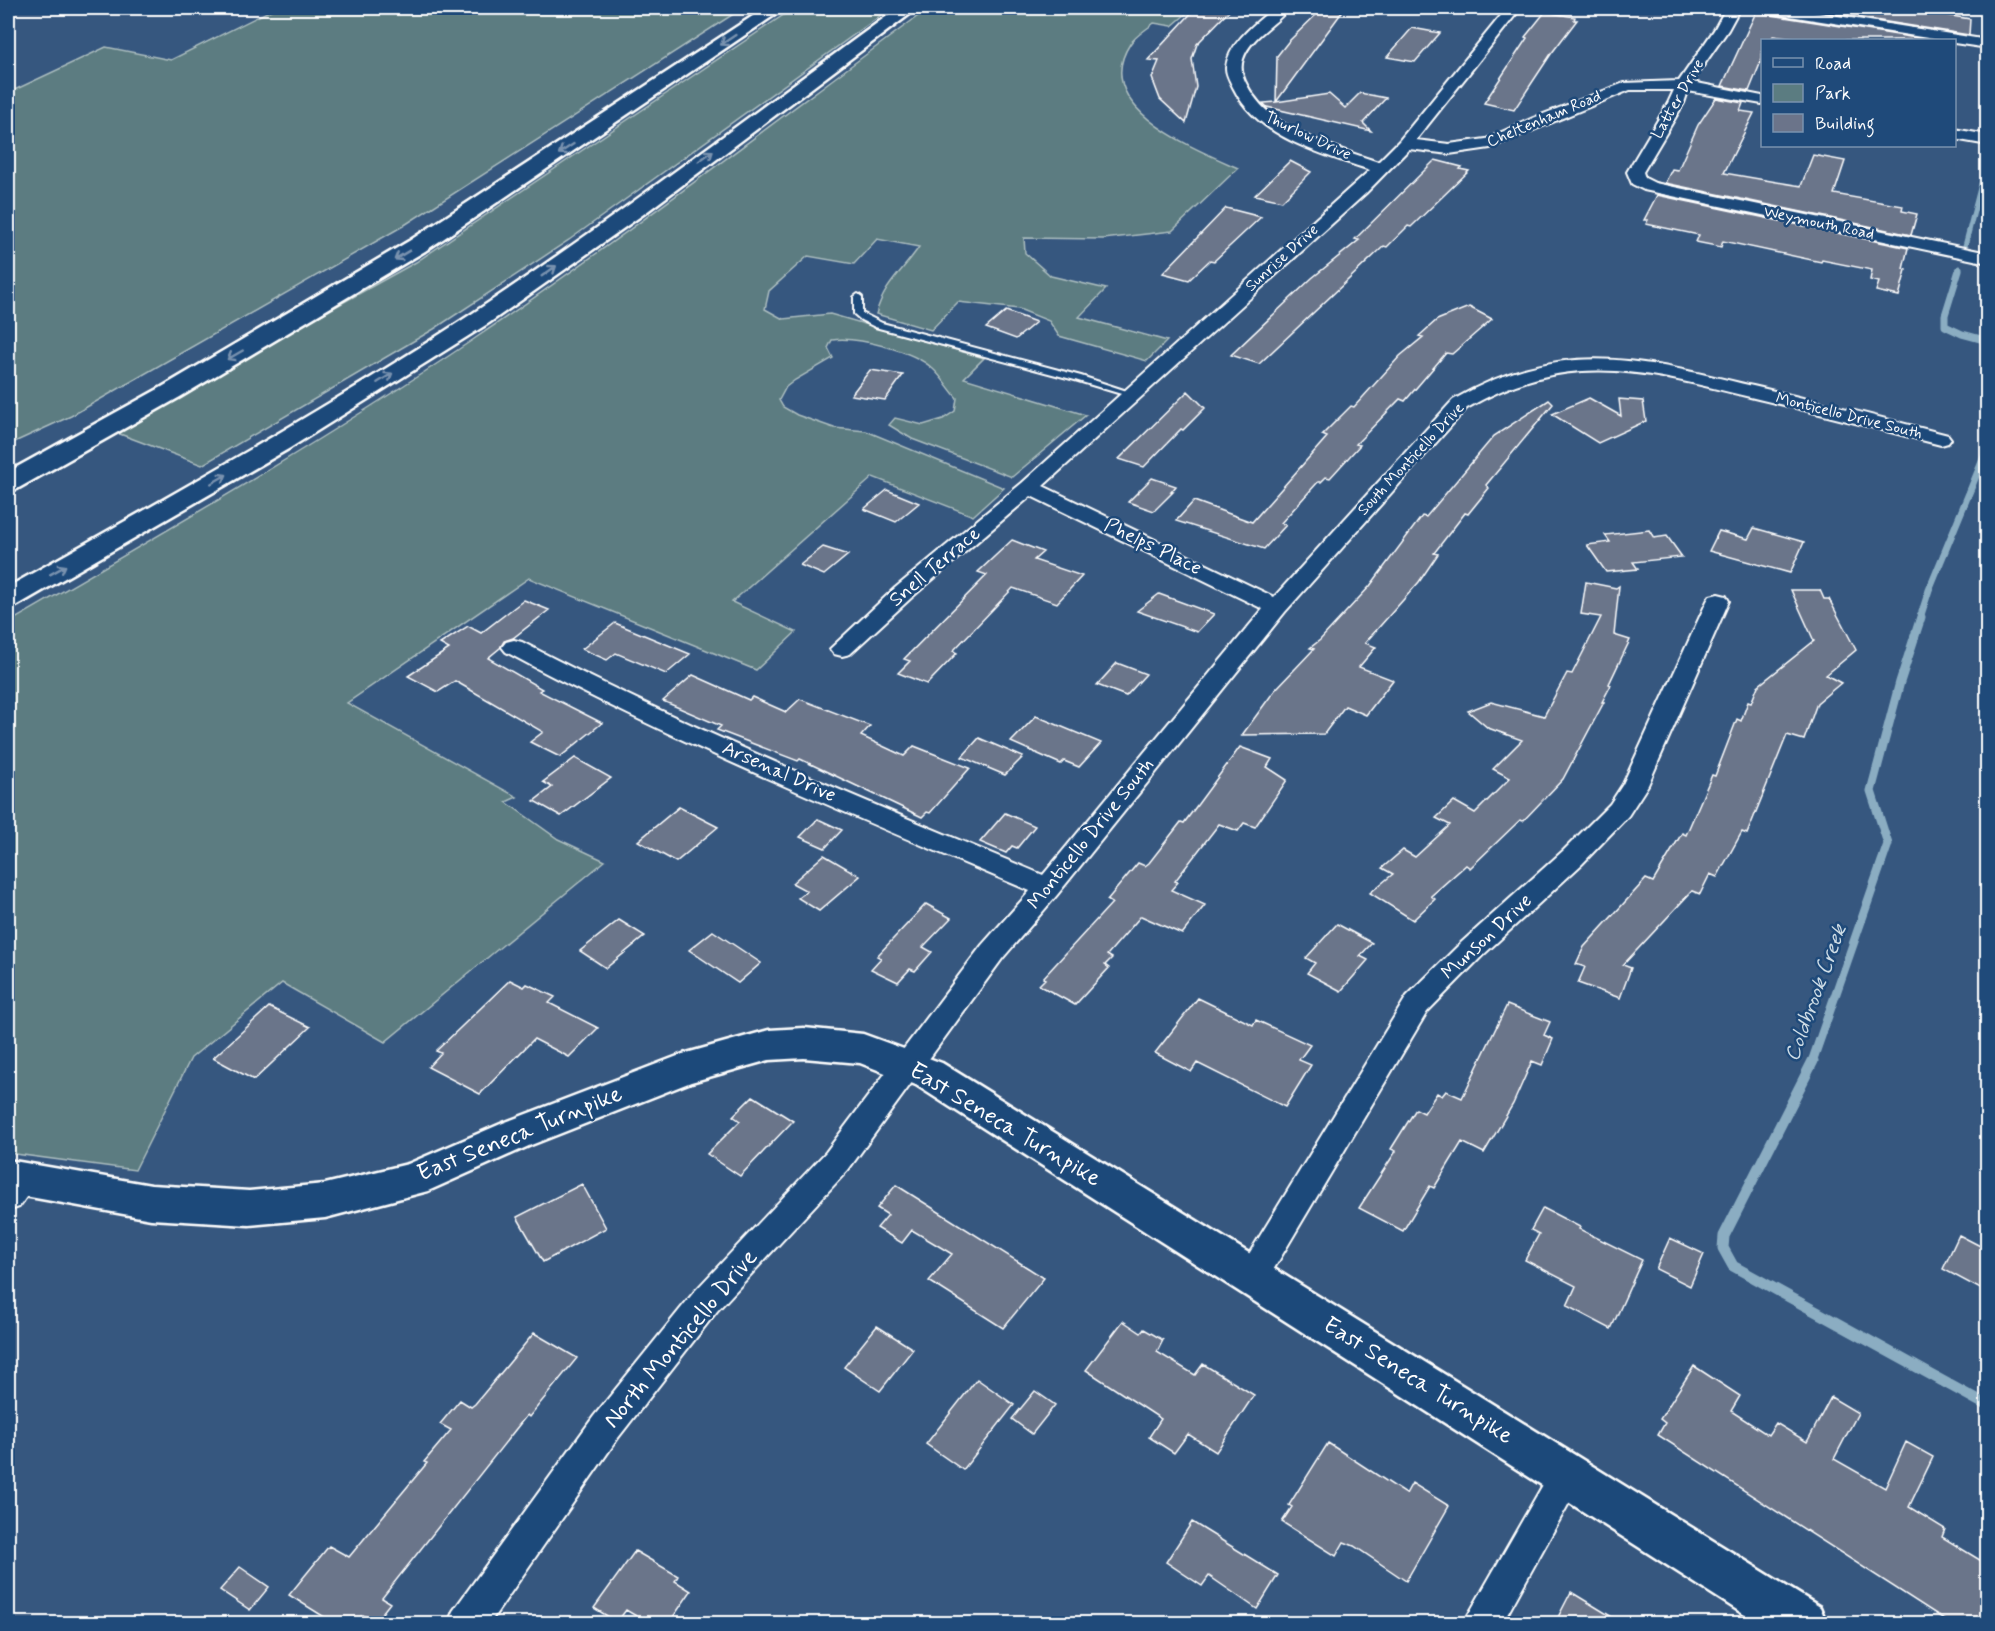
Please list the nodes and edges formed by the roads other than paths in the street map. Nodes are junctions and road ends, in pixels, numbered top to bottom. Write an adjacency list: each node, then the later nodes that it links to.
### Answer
1 (776, 8): 20 (main road, one-way to 20)
2 (909, 8): 22 (main road, one-way to 2)
3 (1282, 8): 13 (street, Thurlow Drive)
4 (1514, 8): 12 (street, Sunrise Drive)
5 (1733, 8): 8 (street, Latter Drive)
6 (1764, 8): 7 (street)
7 (1988, 44)
8 (1683, 85): 9 (street, Cheltenham Road); 12 (street, Cheltenham Road); 14 (street, Latter Drive)
9 (1761, 100)
10 (1956, 134): 11 (street)
11 (1988, 140)
12 (1406, 144): 13 (street, Sunrise Drive)
13 (1380, 168): 18 (street, Sunrise Drive)
14 (1650, 187): 15 (street, Weymouth Road)
15 (1988, 258)
16 (858, 297): 18 (lane)
17 (1757, 393): 19 (street, Monticello Drive South); 24 (street, South Monticello Drive)
18 (1131, 394): 21 (street, Sunrise Drive)
19 (1941, 439)
20 (8, 483)
21 (1029, 488): 24 (street, Phelps Place); 26 (street, Snell Terrace)
22 (8, 599)
23 (1718, 601): 30 (street, Munson Drive)
24 (1277, 607): 27 (street, Monticello Drive South)
25 (514, 647): 27 (street, Arsenal Drive)
26 (842, 649)
27 (1048, 888): 28 (street, Monticello Drive South)
28 (909, 1065): 29 (main road, East Seneca Turnpike); 30 (main road, East Seneca Turnpike); 32 (street, North Monticello Drive)
29 (13, 1184)
30 (1252, 1276): 31 (main road, East Seneca Turnpike)
31 (1568, 1474): 33 (street); 34 (main road, East Seneca Turnpike)
32 (466, 1623)
33 (1481, 1623)
34 (1803, 1623)

